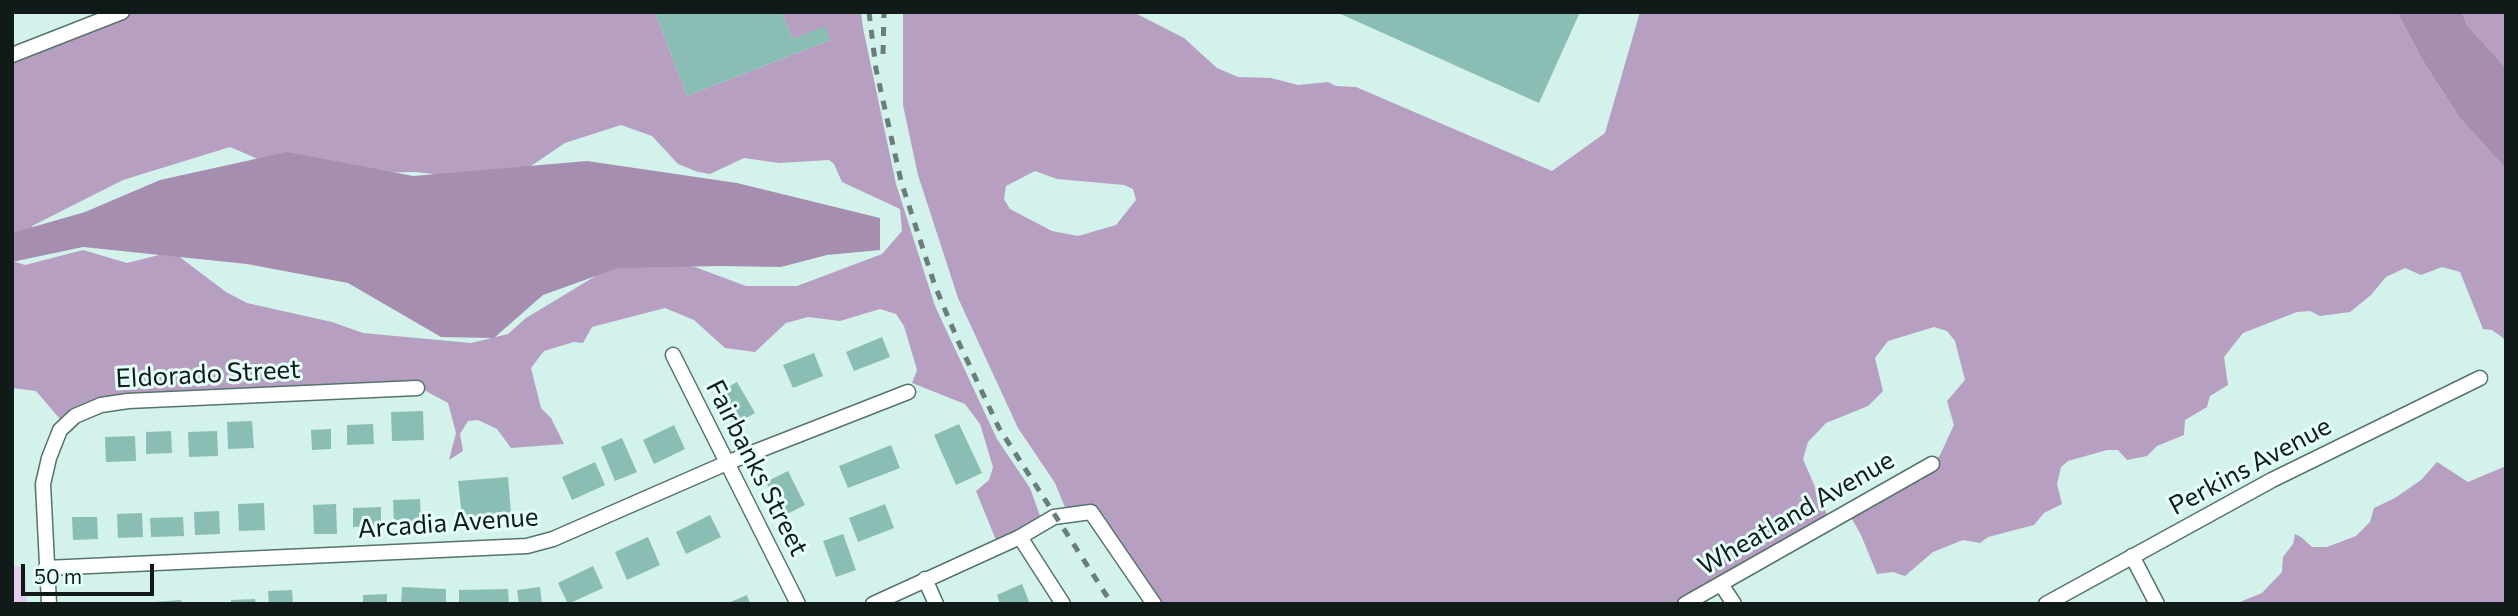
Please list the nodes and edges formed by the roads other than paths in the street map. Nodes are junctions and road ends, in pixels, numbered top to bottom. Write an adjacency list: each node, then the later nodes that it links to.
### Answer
1 (122, 12): 2 (street)
2 (12, 55)
3 (673, 355): 7 (street, Fairbanks Street)
4 (2480, 378): 10 (street, Perkins Avenue)
5 (417, 388): 11 (street, Eldorado Street)
6 (908, 392): 7 (street, Arcadia Avenue)
7 (729, 463): 11 (street, Arcadia Avenue); 15 (street, Fairbanks Street)
8 (1932, 464): 13 (street, Wheatland Avenue)
9 (1020, 537): 12 (street); 18 (street); 19 (street)
10 (2132, 556): 22 (street, Perkins Avenue); 23 (street)
11 (46, 568): 14 (street, Eldorado Street)
12 (925, 579): 16 (street); 17 (street)
13 (1721, 584): 20 (street, Wheatland Avenue); 21 (street)
14 (49, 604)
15 (798, 604)
16 (873, 604)
17 (936, 604)
18 (1063, 604)
19 (1154, 604)
20 (1685, 604)
21 (1734, 604)
22 (2046, 604)
23 (2157, 604)

